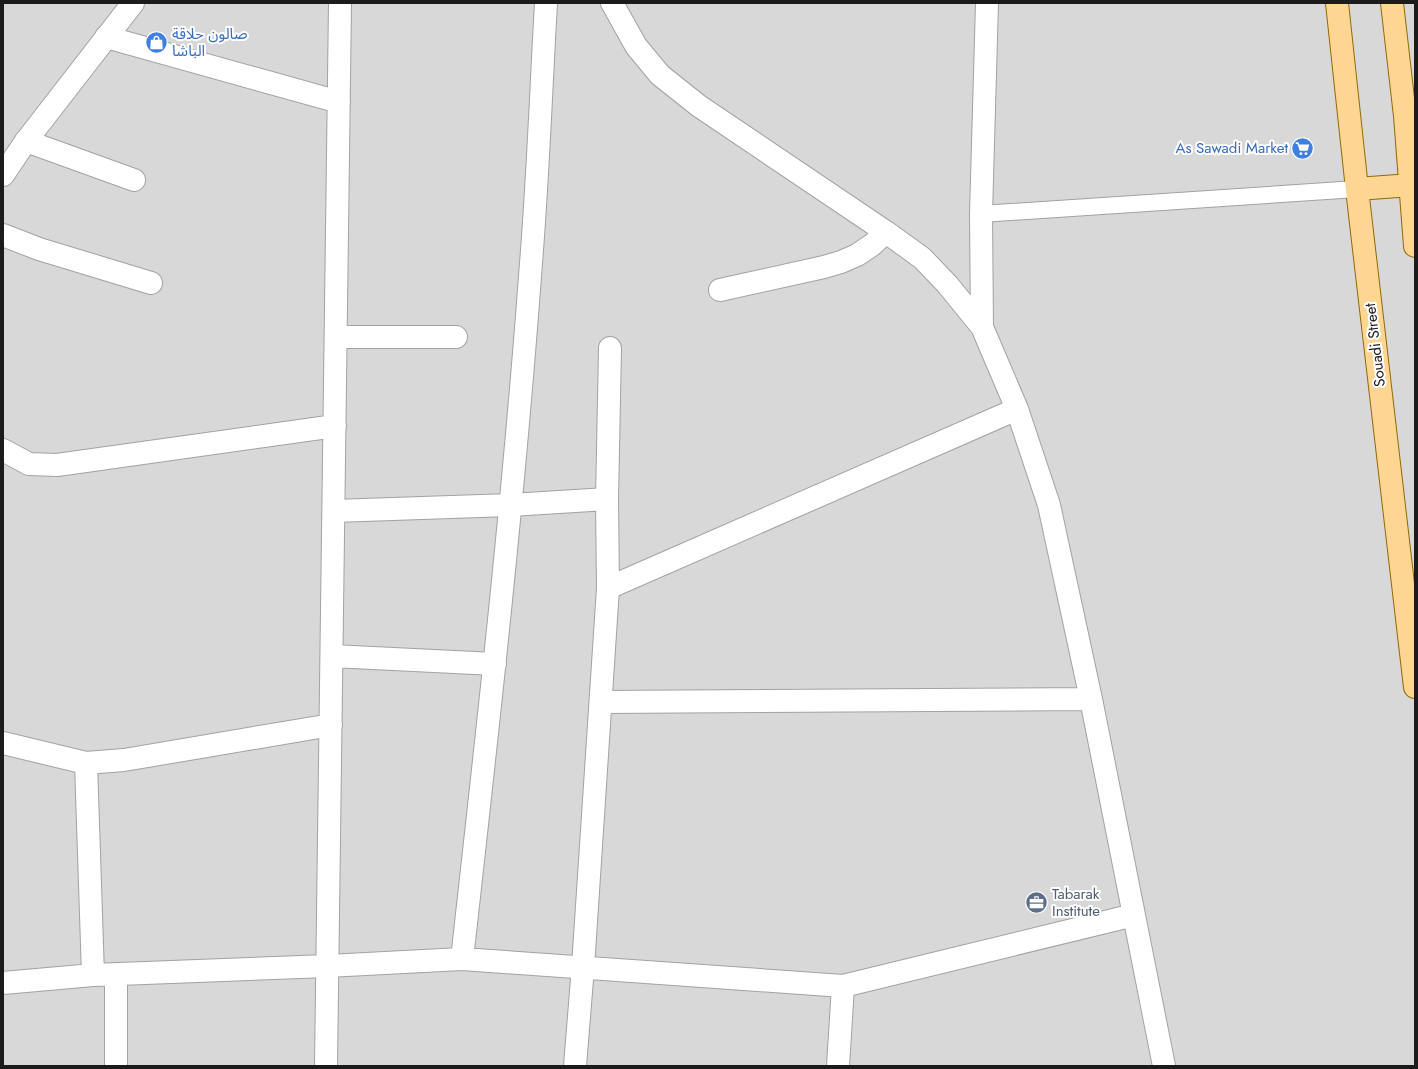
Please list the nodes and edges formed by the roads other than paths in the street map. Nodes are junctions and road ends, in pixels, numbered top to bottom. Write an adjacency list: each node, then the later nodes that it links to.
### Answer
1 (133, 3): 8 (street)
2 (340, 3): 9 (street)
3 (546, 3): 30 (street)
4 (612, 3): 17 (street)
5 (987, 3): 16 (street)
6 (1337, 3): 15 (main road, Souadi Street)
7 (1392, 3): 10 (main road)
8 (106, 37): 9 (street); 11 (street)
9 (339, 102): 23 (street)
10 (1410, 115): 14 (main road)
11 (26, 141): 12 (street); 13 (street)
12 (3, 175)
13 (134, 180)
14 (1411, 185): 15 (main road); 19 (main road)
15 (1357, 189): 16 (lane); 35 (main road, Souadi Street)
16 (982, 214): 22 (street)
17 (886, 232): 21 (street); 22 (street)
18 (3, 235): 20 (street)
19 (1415, 246)
20 (151, 283)
21 (720, 290)
22 (982, 328): 26 (street)
23 (336, 337): 24 (street); 27 (street)
24 (456, 337)
25 (610, 348): 29 (street)
26 (1017, 409): 32 (street); 36 (street)
27 (335, 426): 28 (street); 31 (street)
28 (3, 450)
29 (607, 499): 30 (street); 32 (street)
30 (511, 505): 31 (street); 34 (street)
31 (334, 511): 33 (street)
32 (608, 588): 37 (street)
33 (332, 656): 34 (street); 38 (street)
34 (495, 664): 42 (street)
35 (1415, 687)
36 (1091, 699): 37 (street); 41 (street)
37 (600, 702): 44 (street)
38 (331, 725): 40 (street); 43 (street)
39 (3, 743): 40 (street)
40 (86, 763): 46 (street)
41 (1134, 915): 48 (street); 53 (street)
42 (462, 959): 43 (street); 44 (street)
43 (327, 966): 45 (street); 50 (street)
44 (583, 967): 48 (street); 51 (street)
45 (116, 974): 46 (street); 49 (street)
46 (93, 975): 47 (street)
47 (3, 983)
48 (843, 986): 52 (street)
49 (116, 1066)
50 (326, 1066)
51 (575, 1066)
52 (838, 1066)
53 (1164, 1066)

